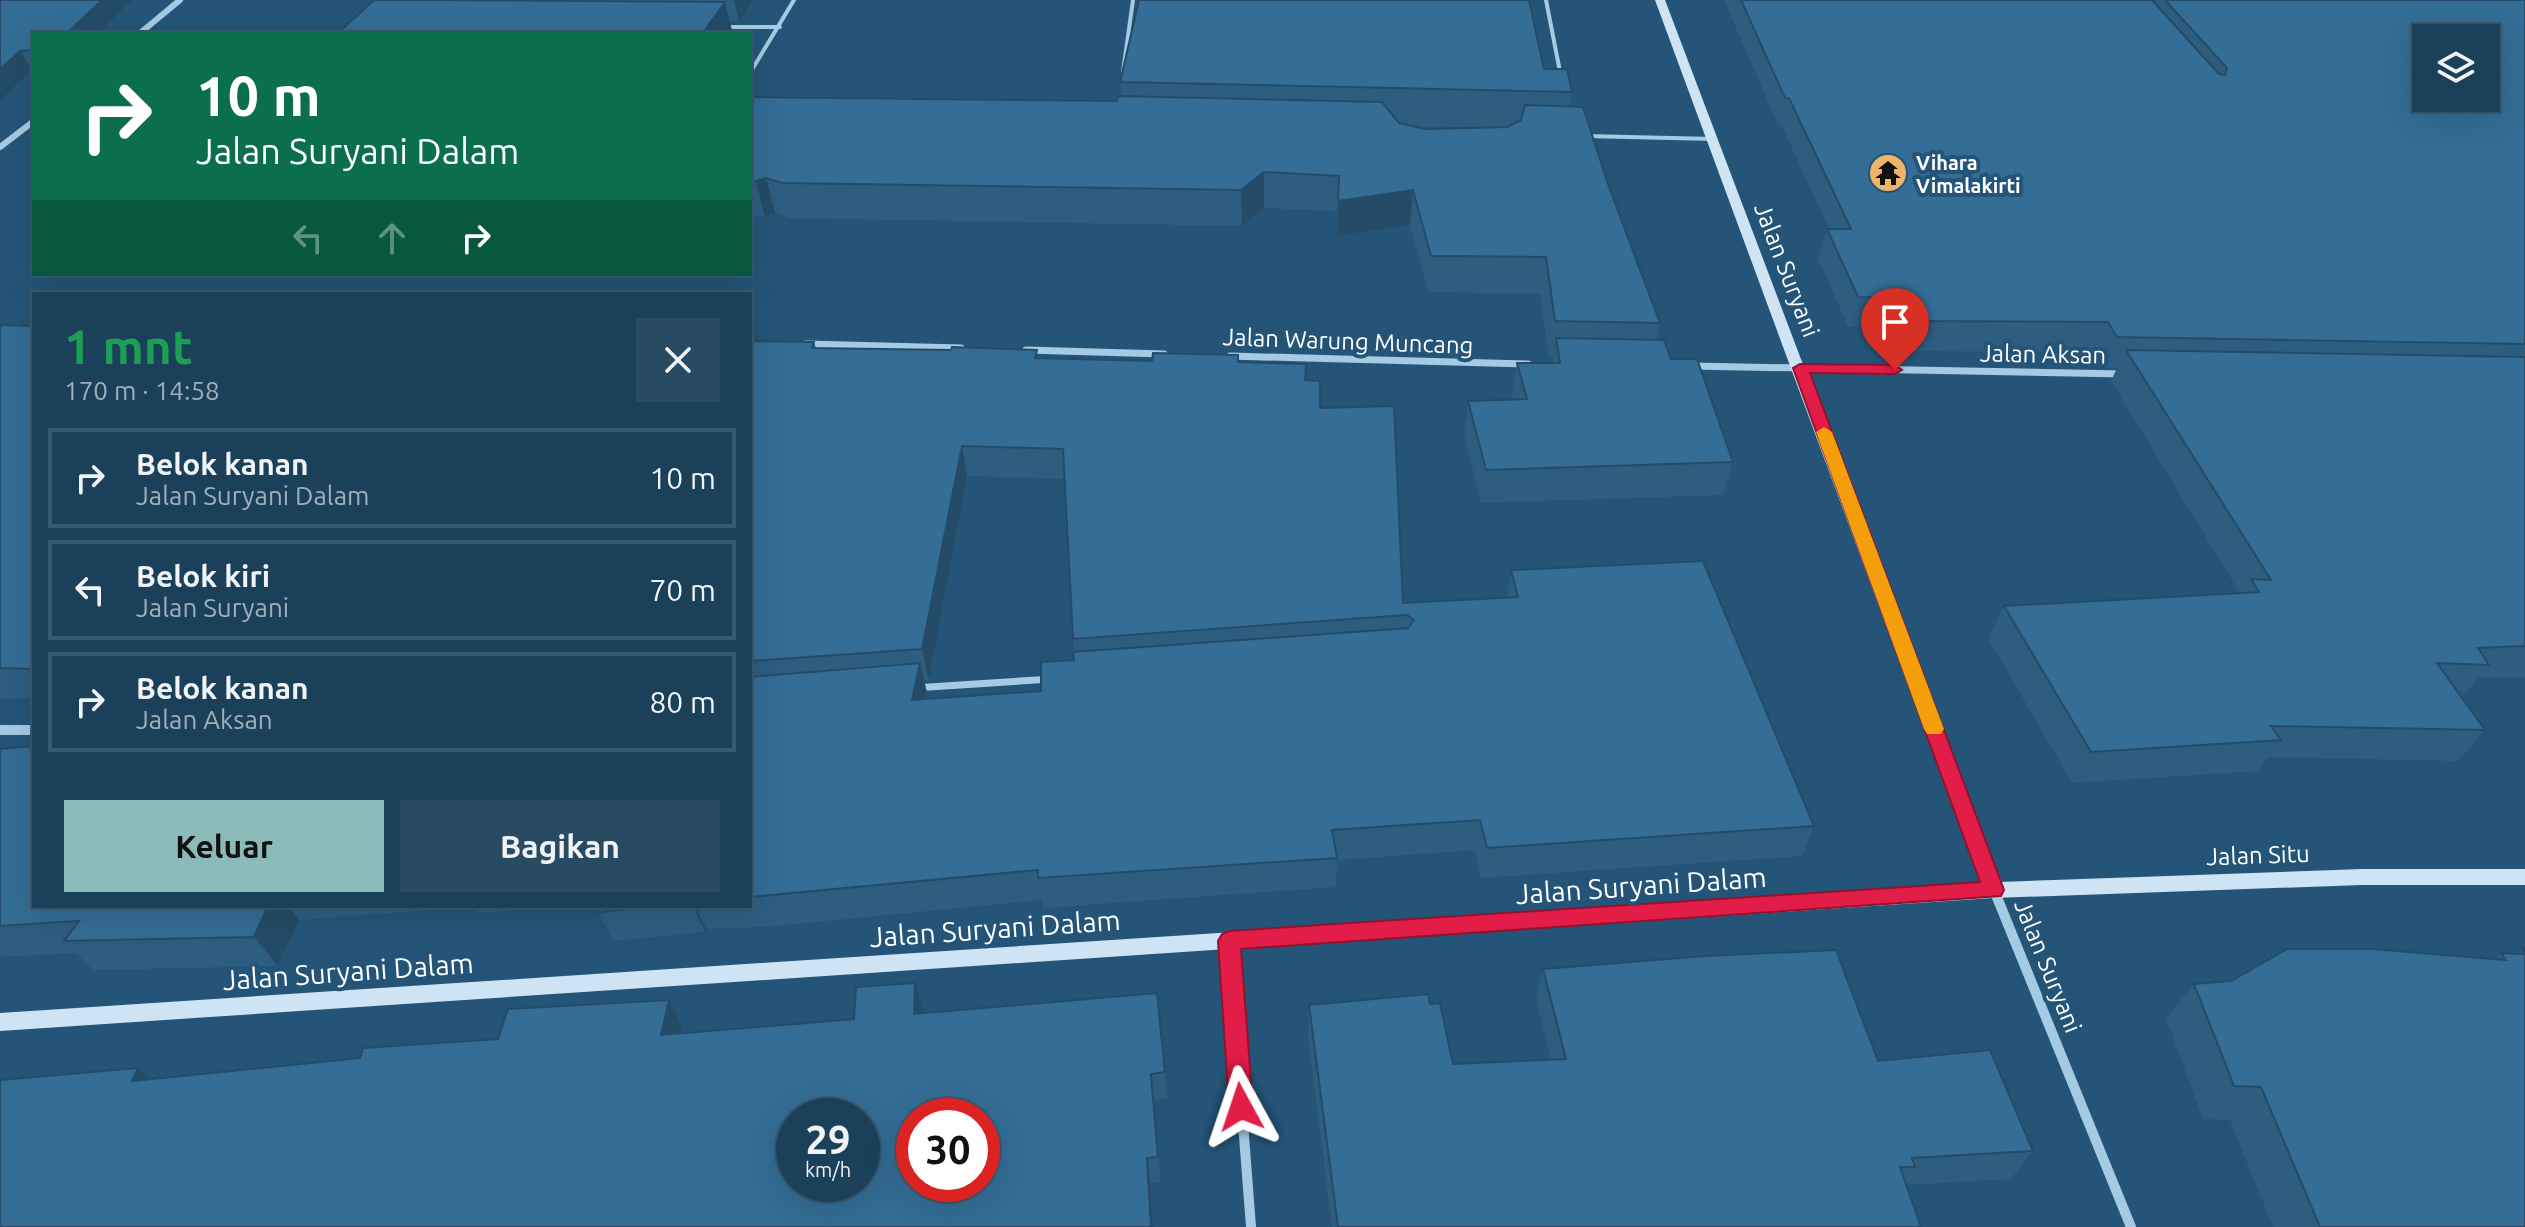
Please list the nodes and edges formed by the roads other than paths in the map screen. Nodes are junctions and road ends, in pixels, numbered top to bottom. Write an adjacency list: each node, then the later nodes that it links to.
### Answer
1 (180, 0): 8 (street)
2 (794, 0): 7 (lane)
3 (1133, 0): 10 (lane)
4 (1546, 0): 11 (lane)
5 (1660, 0): 14 (street, Jalan Suryani)
6 (718, 26): 7 (lane)
7 (780, 27): 9 (lane)
8 (141, 32)
9 (752, 70)
10 (1122, 79)
11 (1563, 90)
12 (32, 123): 15 (street)
13 (1572, 136): 14 (lane)
14 (1714, 139): 23 (street, Jalan Suryani)
15 (0, 147)
16 (797, 344): 17 (street)
17 (970, 349)
18 (1017, 350): 19 (street)
19 (1174, 354)
20 (1221, 355): 21 (street, Jalan Warung Muncang)
21 (1535, 364)
22 (1681, 366): 23 (street)
23 (1800, 368): 24 (street, Jalan Aksan); 30 (street, Jalan Suryani)
24 (2131, 374)
25 (1065, 678): 26 (street)
26 (908, 689)
27 (0, 730): 28 (street)
28 (32, 730)
29 (2525, 877): 30 (street, Jalan Situ)
30 (1993, 890): 31 (street, Jalan Suryani Dalam); 34 (street, Jalan Suryani)
31 (1229, 941): 32 (street, Jalan Suryani Dalam); 33 (street)
32 (0, 1022)
33 (1251, 1227)
34 (2131, 1227)

